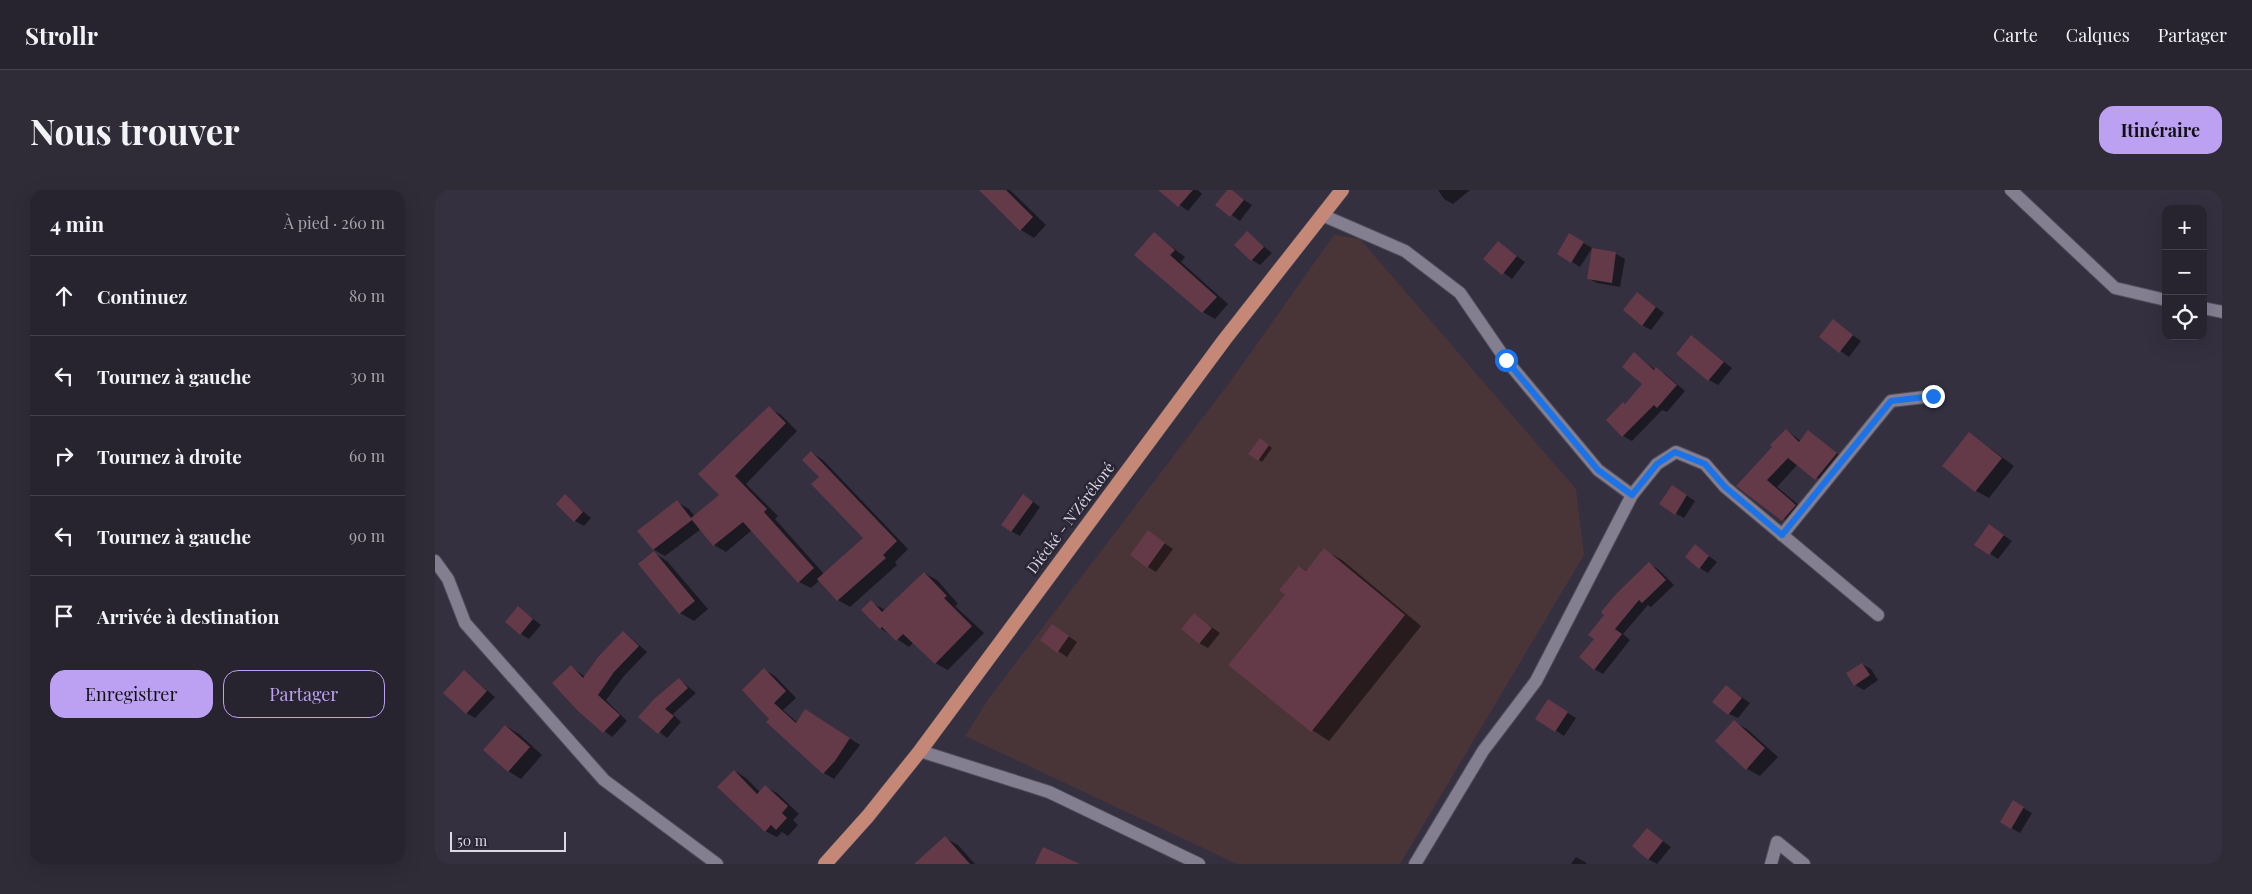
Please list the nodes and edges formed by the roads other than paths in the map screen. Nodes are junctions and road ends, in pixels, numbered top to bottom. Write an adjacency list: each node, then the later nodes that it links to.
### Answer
1 (1341, 190): 3 (highway, Diécké - N'Zérékoré)
2 (2011, 190): 4 (street)
3 (1322, 214): 8 (street); 12 (highway, Diécké - N'Zérékoré)
4 (2162, 299)
5 (2207, 309): 6 (street)
6 (2222, 312)
7 (1933, 396): 9 (street)
8 (1632, 495): 9 (street); 16 (street)
9 (1782, 535): 11 (street)
10 (435, 561): 13 (street)
11 (1878, 615)
12 (920, 750): 14 (highway, Diécké - N'Zérékoré); 15 (street)
13 (717, 864)
14 (825, 864)
15 (1199, 864)
16 (1415, 864)
17 (1771, 864): 18 (street)
18 (1804, 864)

